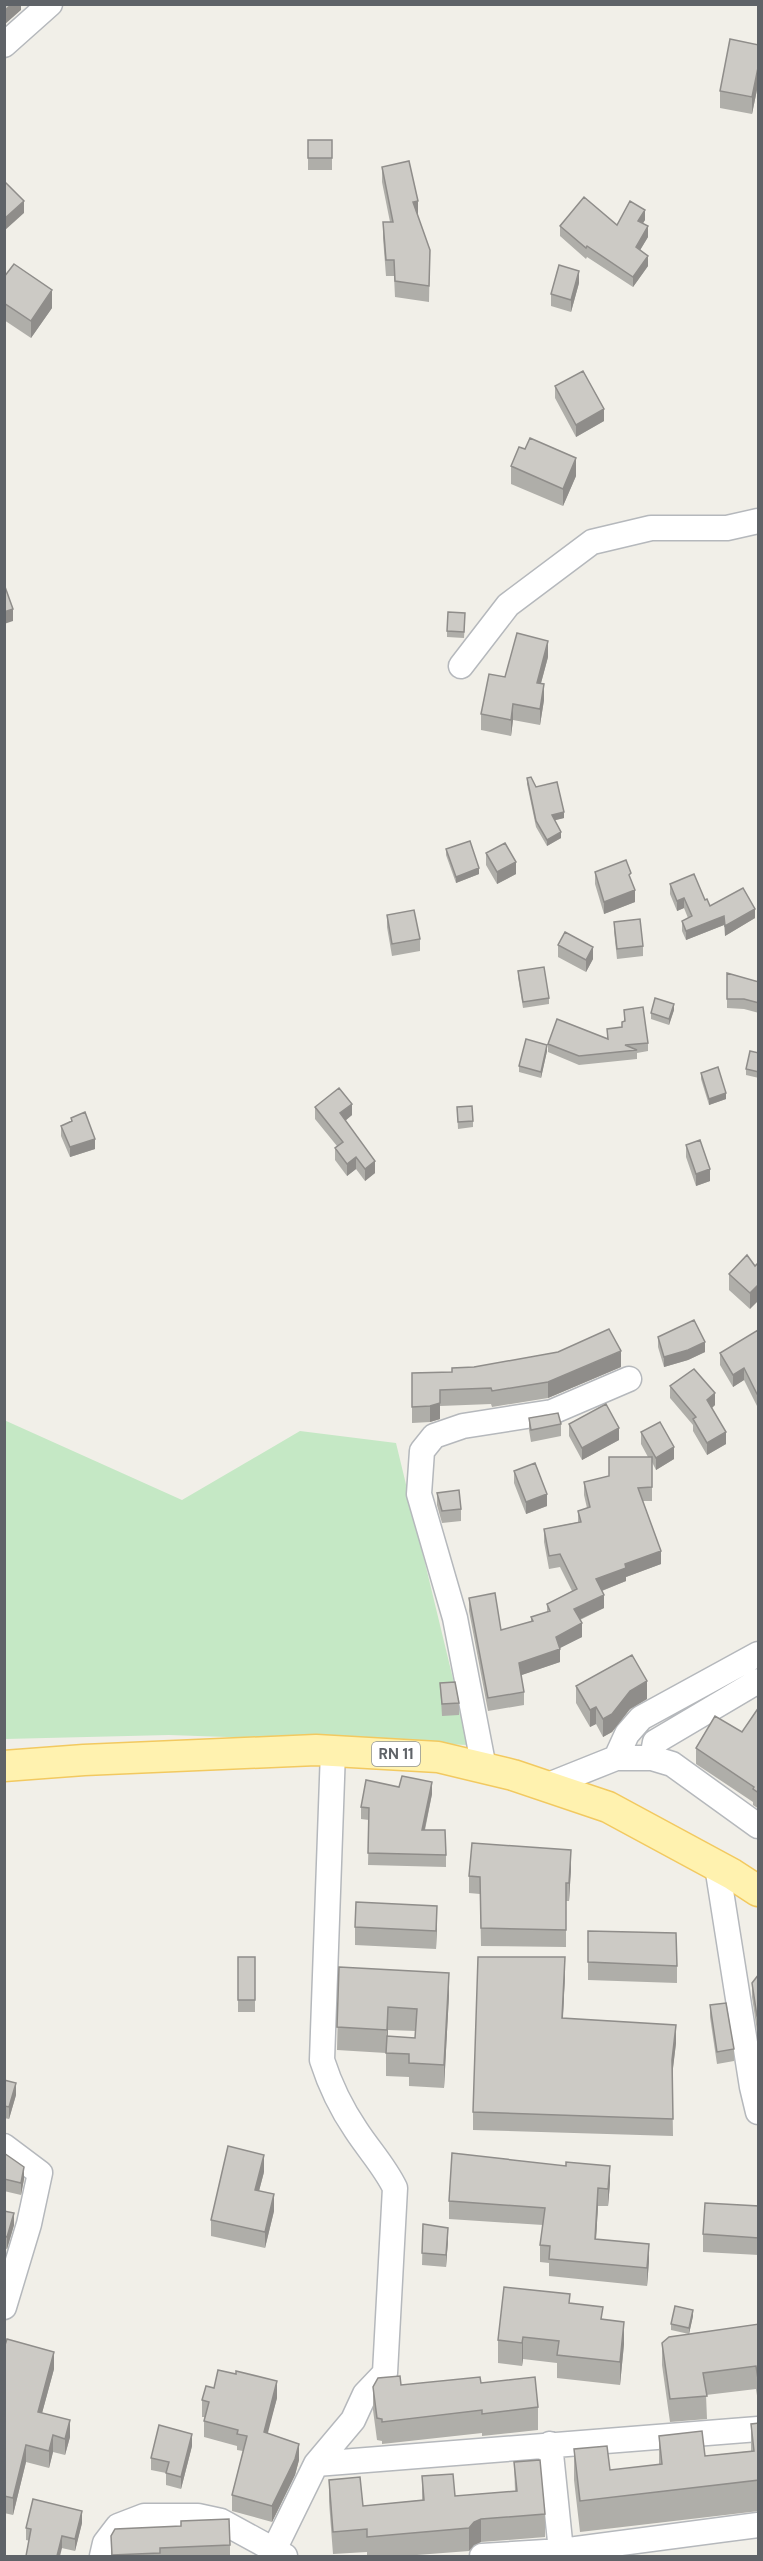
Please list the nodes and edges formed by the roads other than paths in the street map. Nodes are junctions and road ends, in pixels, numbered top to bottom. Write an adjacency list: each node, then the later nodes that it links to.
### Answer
1 (50, 4): 2 (street)
2 (4, 45)
3 (759, 521): 4 (street)
4 (461, 666)
5 (629, 1379): 13 (street)
6 (759, 1654): 8 (street)
7 (759, 1681): 11 (street)
8 (627, 1734): 10 (street); 11 (street)
9 (333, 1751): 12 (main road, RN 11); 13 (main road, RN 11); 24 (street)
10 (616, 1758): 11 (street); 14 (street)
11 (652, 1758): 15 (street)
12 (4, 1766)
13 (484, 1768): 14 (main road, RN 11)
14 (546, 1786): 16 (main road, RN 11)
15 (759, 1826)
16 (717, 1866): 17 (main road, RN 11); 18 (street)
17 (759, 1891)
18 (755, 2083): 19 (street)
19 (759, 2112)
20 (4, 2146): 21 (street)
21 (4, 2307)
22 (759, 2429): 23 (street)
23 (549, 2444): 24 (street); 26 (street)
24 (316, 2464): 27 (street)
25 (759, 2525): 26 (street)
26 (561, 2551): 29 (street)
27 (277, 2555): 28 (street)
28 (102, 2556)
29 (482, 2556)

